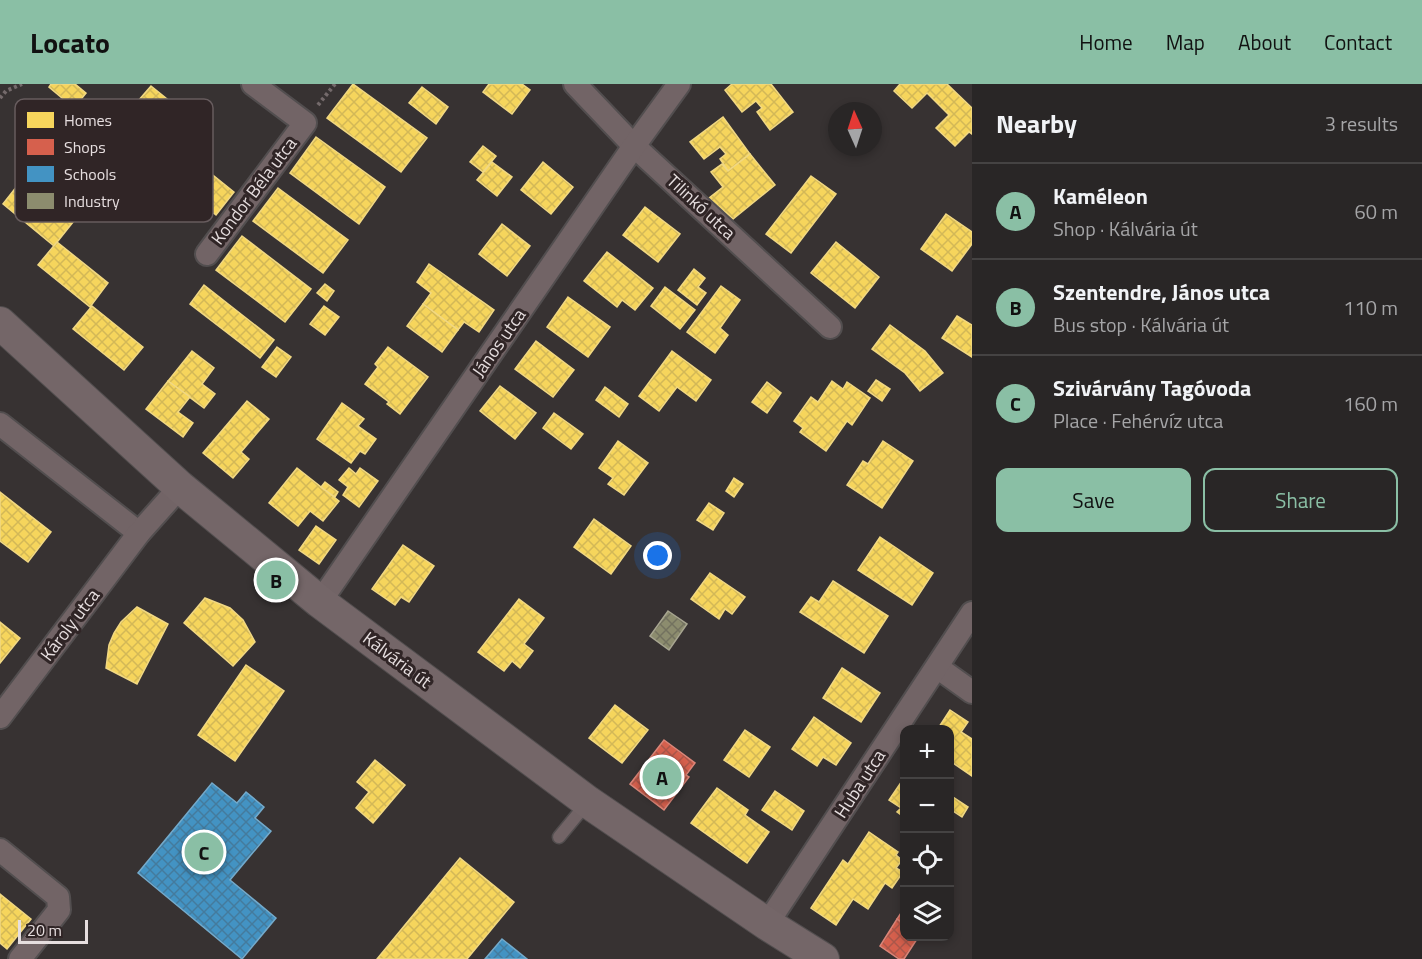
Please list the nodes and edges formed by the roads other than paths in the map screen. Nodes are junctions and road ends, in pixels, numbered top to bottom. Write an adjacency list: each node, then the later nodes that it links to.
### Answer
1 (253, 84): 5 (street, Kondor Béla utca)
2 (575, 84): 4 (street, Tilinkó utca)
3 (679, 84): 4 (street, János utca)
4 (634, 146): 7 (street, Tilinkó utca); 11 (street, János utca)
5 (207, 254)
6 (0, 323): 9 (street, Kálvária út)
7 (830, 327)
8 (0, 424): 10 (street)
9 (180, 487): 10 (street, Károly utca); 11 (street, Kálvária út)
10 (139, 533): 15 (street, Károly utca)
11 (320, 602): 16 (street, Kálvária út)
12 (972, 613): 13 (street, Huba utca)
13 (937, 667): 14 (street); 19 (street, Huba utca)
14 (972, 692)
15 (0, 717)
16 (588, 802): 17 (lane); 19 (street, Kálvária út)
17 (559, 837)
18 (0, 850): 20 (street)
19 (767, 924): 21 (street, Kálvária út)
20 (20, 959)
21 (823, 959)

